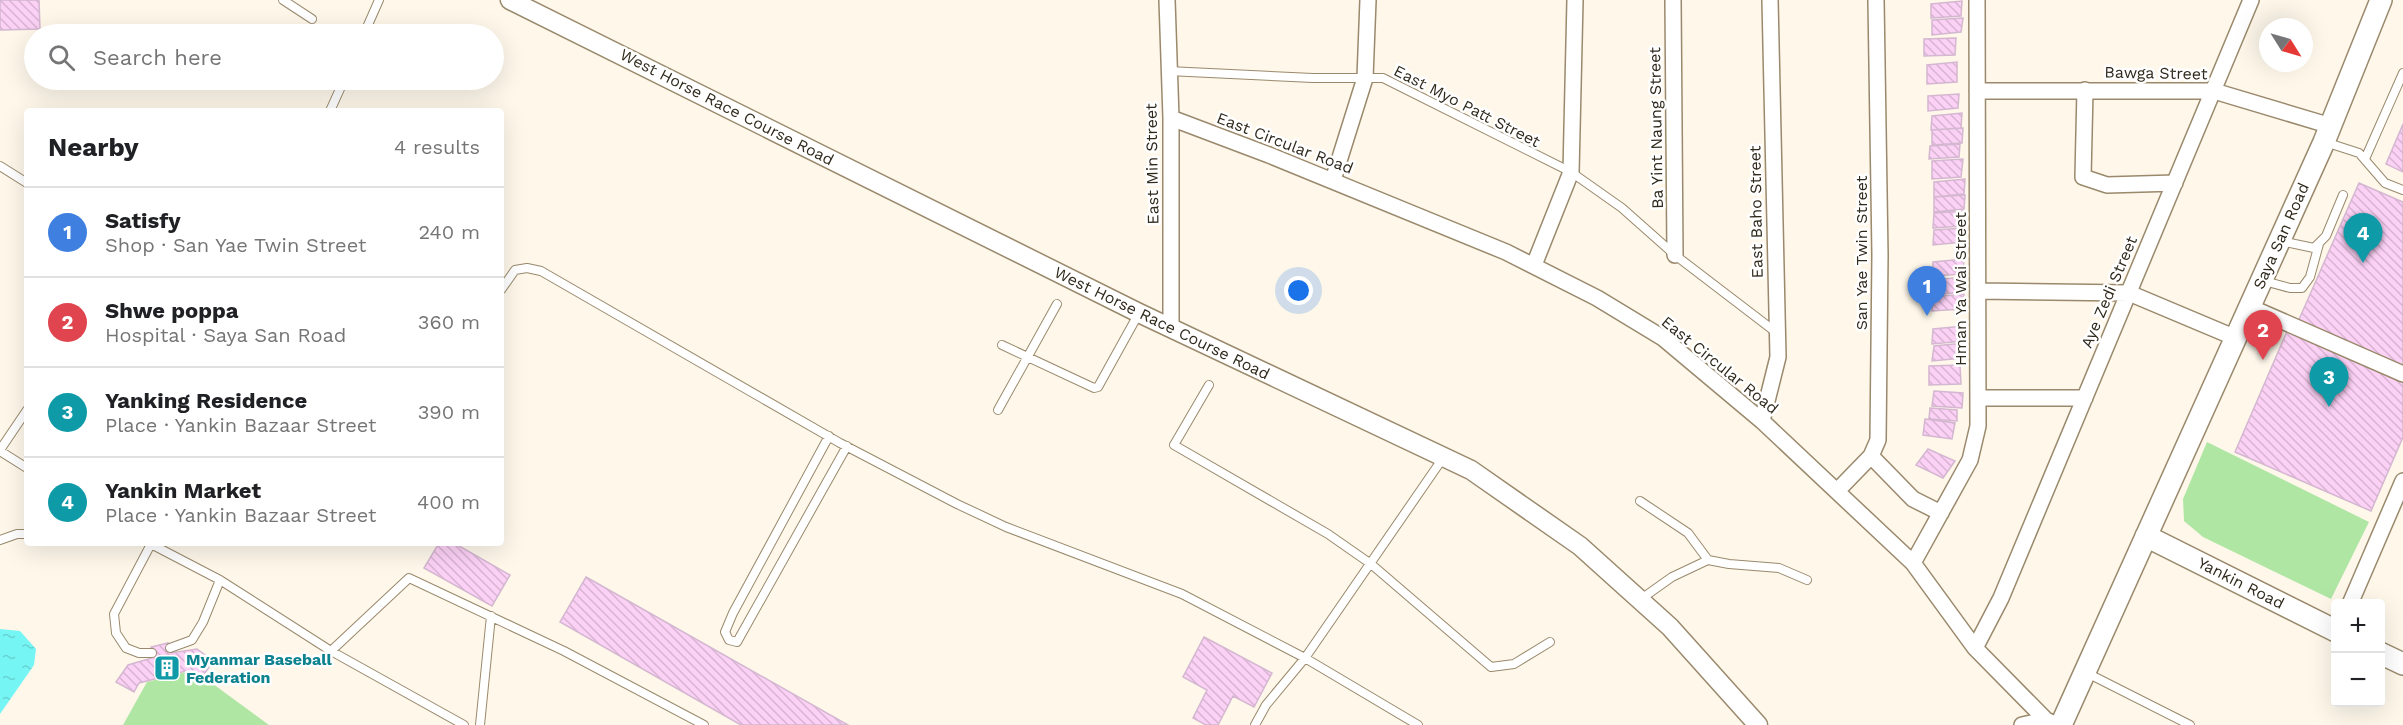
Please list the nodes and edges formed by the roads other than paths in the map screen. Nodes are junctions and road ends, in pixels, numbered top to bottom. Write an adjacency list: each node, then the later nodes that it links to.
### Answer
1 (283, 0): 13 (lane)
2 (379, 0): 14 (lane)
3 (510, 0): 43 (street, West Horse Race Course Road)
4 (1167, 0): 15 (street, East Min Street)
5 (1368, 0): 17 (street)
6 (1575, 0): 27 (street)
7 (1673, 0): 35 (street, Ba Yint Naung Street)
8 (1770, 0): 45 (street, East Baho Street)
9 (1876, 0): 59 (street, San Yae Twin Street)
10 (1977, 0): 20 (street, Hman Ya Wai Street)
11 (2251, 0): 21 (street, Aye Zedi Street)
12 (2381, 0): 24 (main road, Saya San Road)
13 (312, 19)
14 (368, 24)
15 (1168, 71): 17 (lane, East Myo Patt Street); 23 (street, East Min Street)
16 (2403, 73): 25 (lane)
17 (1365, 78): 27 (lane, East Myo Patt Street); 28 (street)
18 (339, 90): 22 (lane)
19 (2085, 90): 20 (street, Bawga Street); 21 (street, Bawga Street); 30 (street)
20 (1977, 91): 39 (street, Hman Ya Wai Street)
21 (2214, 91): 24 (street, Bawga Street); 30 (street, Aye Zedi Street)
22 (331, 108)
23 (1171, 118): 28 (street, East Circular Road); 44 (street, East Min Street)
24 (2327, 134): 25 (lane); 33 (main road, Saya San Road)
25 (2365, 159): 31 (lane)
26 (0, 166): 29 (lane)
27 (1571, 172): 35 (lane, East Myo Patt Street); 36 (street)
28 (1333, 180): 36 (street, East Circular Road)
29 (24, 181)
30 (2175, 183): 40 (street, Aye Zedi Street)
31 (2403, 190)
32 (2343, 195): 34 (lane)
33 (2280, 240): 34 (lane); 37 (main road, Saya San Road)
34 (2319, 242): 37 (lane)
35 (1675, 255): 45 (lane, East Myo Patt Street)
36 (1534, 265): 55 (street, East Circular Road)
37 (2262, 280): 42 (main road, Saya San Road)
38 (504, 286): 56 (lane)
39 (1978, 291): 40 (street); 51 (street, Hman Ya Wai Street)
40 (2128, 293): 46 (street); 52 (street, Aye Zedi Street)
41 (1057, 304): 48 (lane)
42 (2250, 307): 46 (main road, Saya San Road); 49 (street)
43 (1138, 313): 44 (street, West Horse Race Course Road); 48 (lane)
44 (1171, 328): 60 (street, West Horse Race Course Road)
45 (1777, 333): 55 (street, East Baho Street)
46 (2236, 338): 67 (main road, Saya San Road)
47 (1002, 345): 48 (lane)
48 (1028, 358): 53 (lane)
49 (2403, 374)
50 (1209, 385): 73 (lane)
51 (1978, 398): 52 (street); 65 (street, Hman Ya Wai Street)
52 (2085, 398): 82 (street, Aye Zedi Street)
53 (998, 410)
54 (24, 414): 58 (lane)
55 (1762, 421): 63 (street, East Circular Road)
56 (829, 436): 57 (lane); 57 (lane)
57 (847, 446): 86 (lane)
58 (0, 450): 61 (lane)
59 (1871, 456): 63 (street, San Yae Twin Street); 65 (street)
60 (1443, 458): 73 (lane); 77 (street, West Horse Race Course Road)
61 (24, 466)
62 (2403, 481): 76 (street)
63 (1838, 491): 72 (street, East Circular Road)
64 (1640, 501): 71 (lane)
65 (1941, 513): 72 (street, Hman Ya Wai Street)
66 (24, 534): 68 (lane)
67 (2146, 536): 79 (main road, Yankin Road); 88 (main road, Saya San Road)
68 (0, 540)
69 (149, 546): 84 (lane)
70 (154, 546): 74 (lane)
71 (1708, 560): 75 (lane); 77 (lane)
72 (1913, 563): 82 (street, East Circular Road)
73 (1371, 564): 80 (lane); 86 (lane)
74 (220, 580): 81 (lane); 83 (lane)
75 (1807, 580)
76 (2352, 599)
77 (1640, 600): 95 (street, West Horse Race Course Road)
78 (491, 616): 83 (lane); 91 (lane); 92 (lane)
79 (2331, 628)
80 (1550, 642)
81 (170, 648)
82 (1975, 648): 89 (street, East Circular Road)
83 (331, 651): 90 (lane)
84 (152, 653)
85 (2385, 655): 87 (main road)
86 (1305, 658): 93 (lane); 94 (lane)
87 (2403, 664)
88 (2085, 672): 89 (main road, Saya San Road); 97 (lane)
89 (2055, 723): 96 (street)
90 (464, 725)
91 (480, 725)
92 (704, 725)
93 (1255, 725)
94 (1418, 725)
95 (1758, 725)
96 (2022, 725)
97 (2190, 725)

